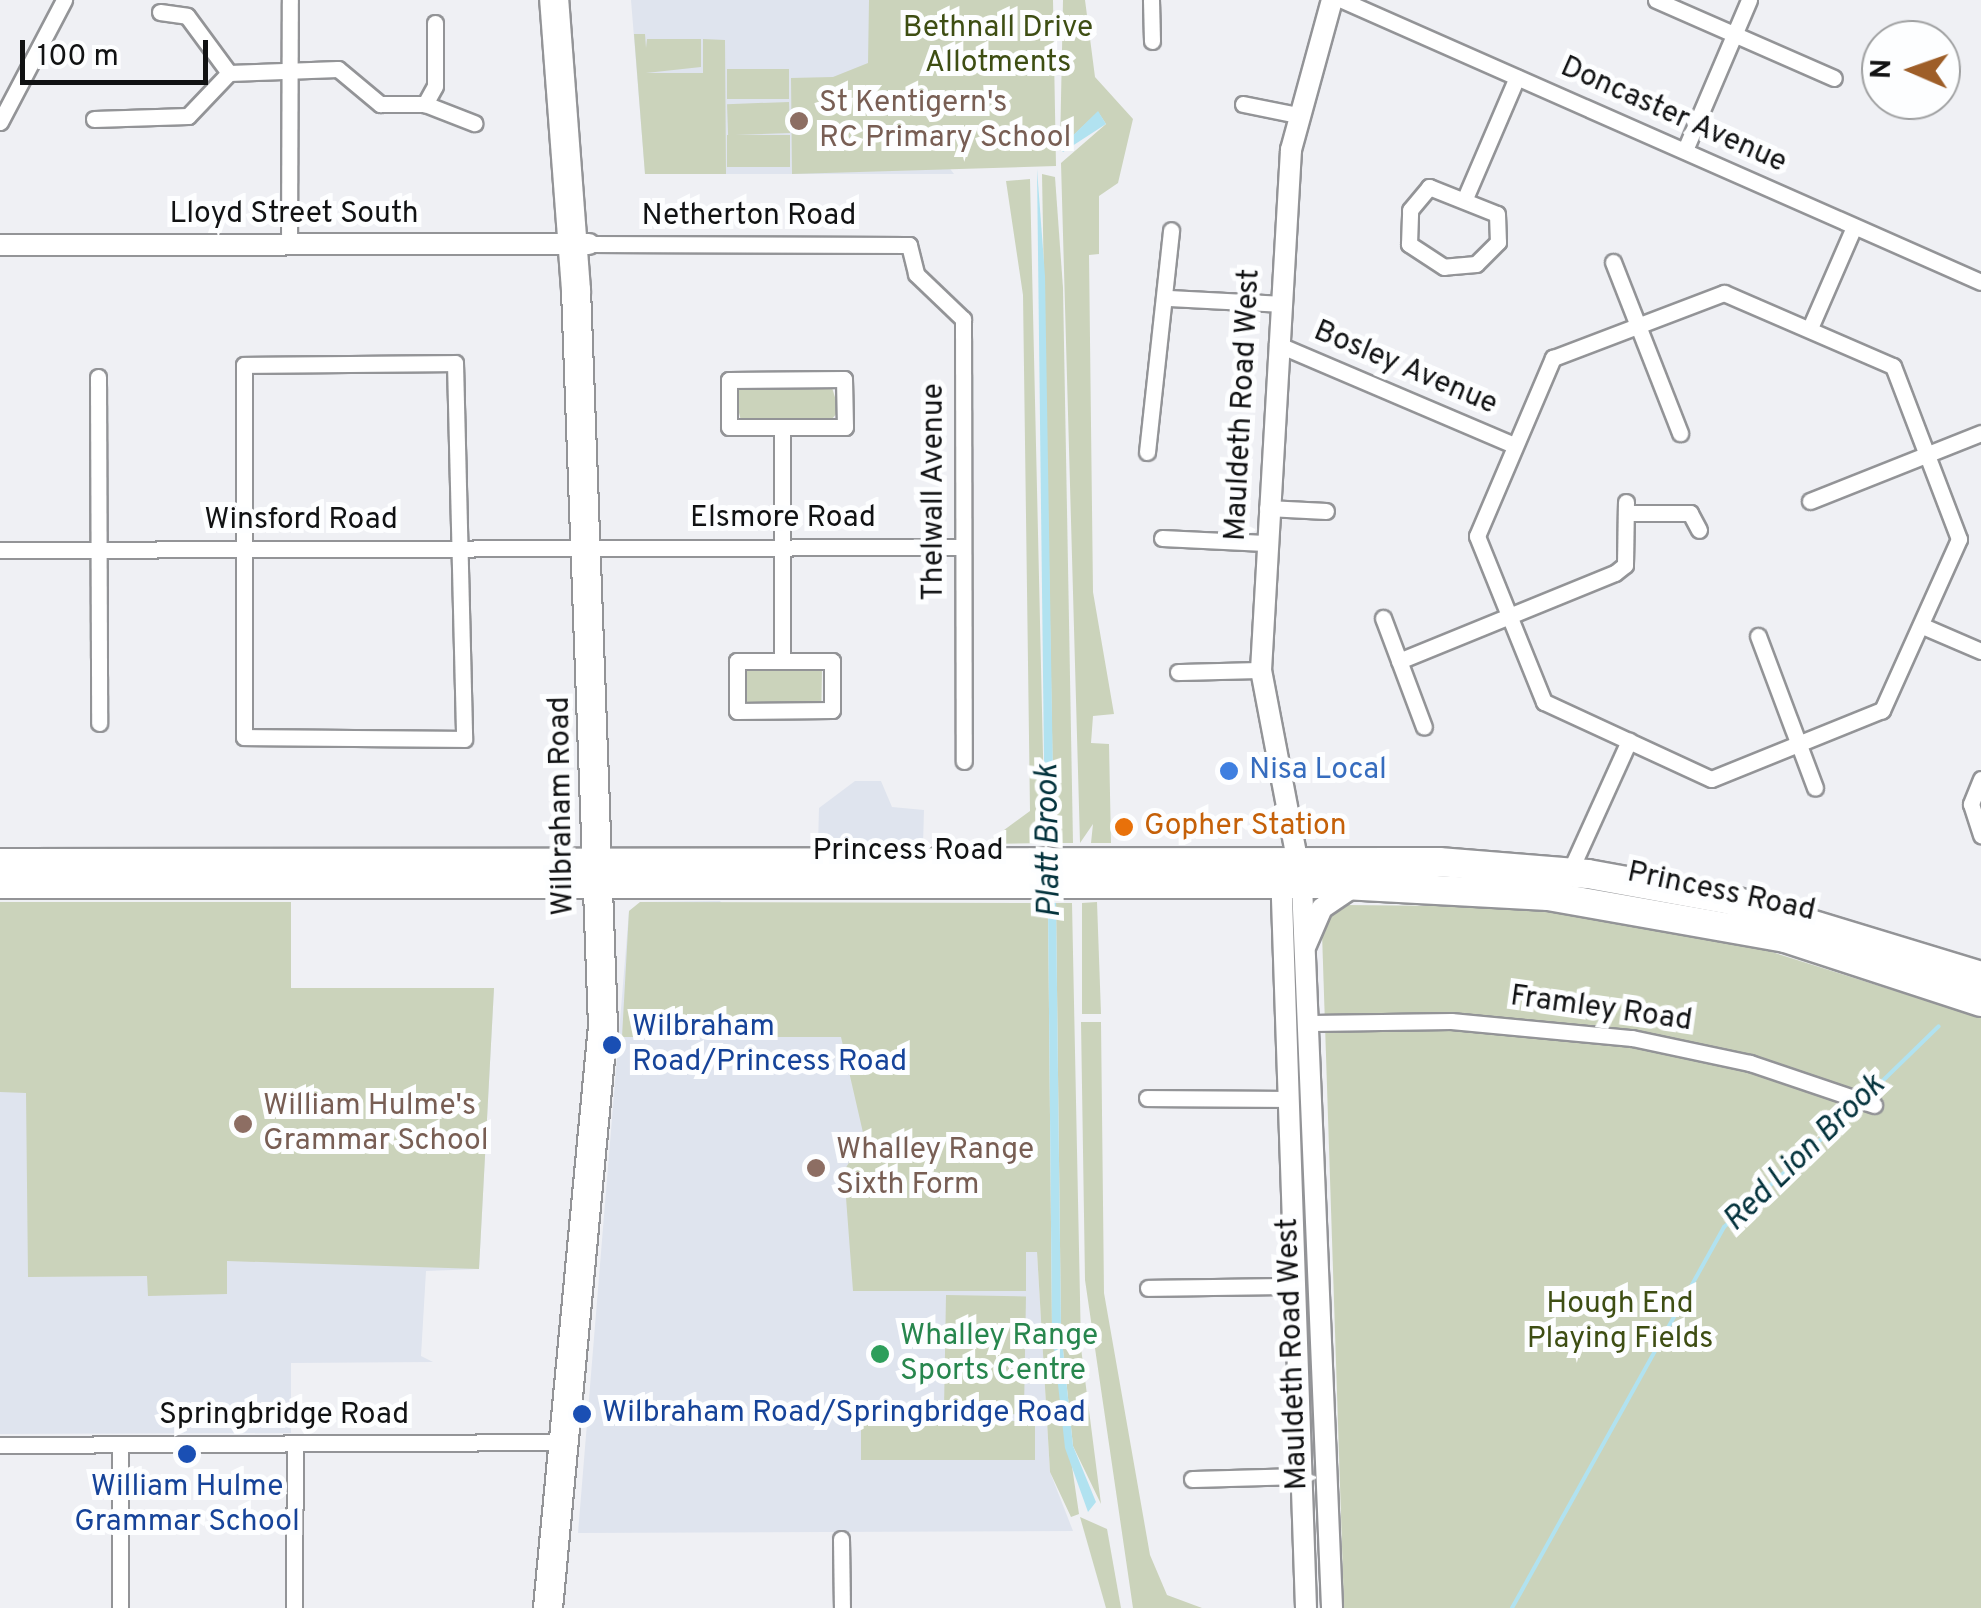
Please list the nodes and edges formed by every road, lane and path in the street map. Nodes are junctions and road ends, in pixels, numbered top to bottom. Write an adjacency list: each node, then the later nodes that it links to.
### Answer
1 (64, 0): 22 (street)
2 (290, 0): 15 (street)
3 (554, 0): 29 (highway, Wilbraham Road)
4 (572, 0): 29 (highway, Wilbraham Road)
5 (1151, 0): 13 (street)
6 (1332, 0): 20 (street, Mauldeth Road West)
7 (1342, 0): 16 (street, Doncaster Avenue)
8 (1656, 0): 12 (street)
9 (1748, 0): 12 (street)
10 (160, 12): 14 (street)
11 (435, 23): 18 (street)
12 (1736, 36): 17 (street); 24 (street)
13 (1152, 42)
14 (229, 72): 15 (street); 21 (street)
15 (291, 72): 18 (street); 28 (street)
16 (1516, 77): 24 (street, Doncaster Avenue); 25 (street)
17 (1834, 78)
18 (425, 104): 23 (street)
19 (1243, 104): 20 (street)
20 (1296, 115): 35 (street, Mauldeth Road West)
21 (94, 119)
22 (0, 122)
23 (474, 123)
24 (1684, 150): 26 (street, Doncaster Avenue)
25 (1466, 196): 25 (street)
26 (1854, 227): 33 (street, Doncaster Avenue); 37 (street)
27 (1171, 230): 34 (street)
28 (290, 244): 29 (street, Lloyd Street South); 30 (street, Lloyd Street South)
29 (581, 244): 31 (street, Netherton Road); 53 (highway, Wilbraham Road)
30 (0, 245)
31 (909, 245): 54 (street, Thelwall Avenue)
32 (1613, 262): 36 (street)
33 (1981, 282)
34 (1167, 298): 35 (street); 43 (street)
35 (1280, 304): 38 (street, Mauldeth Road West)
36 (1636, 322): 37 (street); 41 (street); 44 (street)
37 (1810, 328): 45 (street)
38 (1278, 344): 44 (street, Bosley Avenue); 47 (street, Mauldeth Road West)
39 (98, 377): 58 (street)
40 (782, 427): 40 (street); 52 (street)
41 (1680, 433)
42 (1981, 433): 45 (street)
43 (1142, 443)
44 (1512, 444): 60 (street)
45 (1930, 452): 46 (street); 61 (street)
46 (1810, 500)
47 (1267, 508): 48 (street); 51 (street, Mauldeth Road West)
48 (1326, 511)
49 (1699, 530): 60 (street)
50 (1162, 538): 51 (street)
51 (1265, 542): 66 (street, Mauldeth Road West)
52 (782, 546): 53 (street, Elsmore Road); 54 (street, Elsmore Road); 64 (street)
53 (594, 547): 55 (street, Winsford Road); 78 (highway, Wilbraham Road)
54 (963, 547): 72 (street, Thelwall Avenue)
55 (460, 548): 56 (street, Winsford Road); 56 (street); 56 (street)
56 (244, 549): 58 (street, Winsford Road)
57 (0, 550): 58 (street, Winsford Road)
58 (99, 550): 68 (street)
59 (1383, 618): 65 (street)
60 (1507, 618): 65 (street); 70 (street)
61 (1925, 627): 63 (street); 71 (street)
62 (1758, 636): 71 (street)
63 (1981, 651)
64 (782, 661): 64 (street)
65 (1399, 661): 69 (street)
66 (1261, 670): 67 (street); 79 (street, Mauldeth Road West)
67 (1178, 672)
68 (99, 723)
69 (1424, 727)
70 (1629, 741): 71 (street); 77 (street)
71 (1801, 747): 74 (street)
72 (964, 761)
73 (1981, 779): 75 (street)
74 (1815, 788)
75 (1981, 835)
76 (0, 863): 78 (highway, Princess Road)
77 (1570, 871): 79 (highway, Princess Road); 83 (highway, Princess Road)
78 (605, 875): 79 (highway, Princess Road); 80 (highway, Princess Road); 92 (highway, Wilbraham Road)
79 (1291, 875): 81 (highway, Princess Road); 82 (street, Mauldeth Road West); 88 (street, Mauldeth Road West)
80 (0, 884)
81 (1353, 888): 82 (street, Mauldeth Road West); 84 (highway, Princess Road)
82 (1304, 950): 87 (street, Mauldeth Road West)
83 (1981, 976)
84 (1981, 1002)
85 (1312, 1023): 89 (street, Framley Road)
86 (1146, 1098): 88 (street)
87 (1312, 1098): 88 (street); 104 (street, Mauldeth Road West)
88 (1286, 1099): 90 (street, Mauldeth Road West)
89 (1874, 1105)
90 (1295, 1286): 91 (street); 96 (street, Mauldeth Road West)
91 (1148, 1288)
92 (568, 1442): 93 (street, Springbridge Road); 101 (highway, Wilbraham Road)
93 (295, 1444): 94 (street, Springbridge Road); 100 (street)
94 (120, 1445): 95 (street, Springbridge Road); 99 (street)
95 (0, 1446)
96 (1302, 1476): 97 (street); 103 (street, Mauldeth Road West)
97 (1192, 1480)
98 (841, 1539): 102 (street)
99 (120, 1608)
100 (294, 1608)
101 (548, 1608)
102 (842, 1608)
103 (1306, 1608)
104 (1332, 1608)

